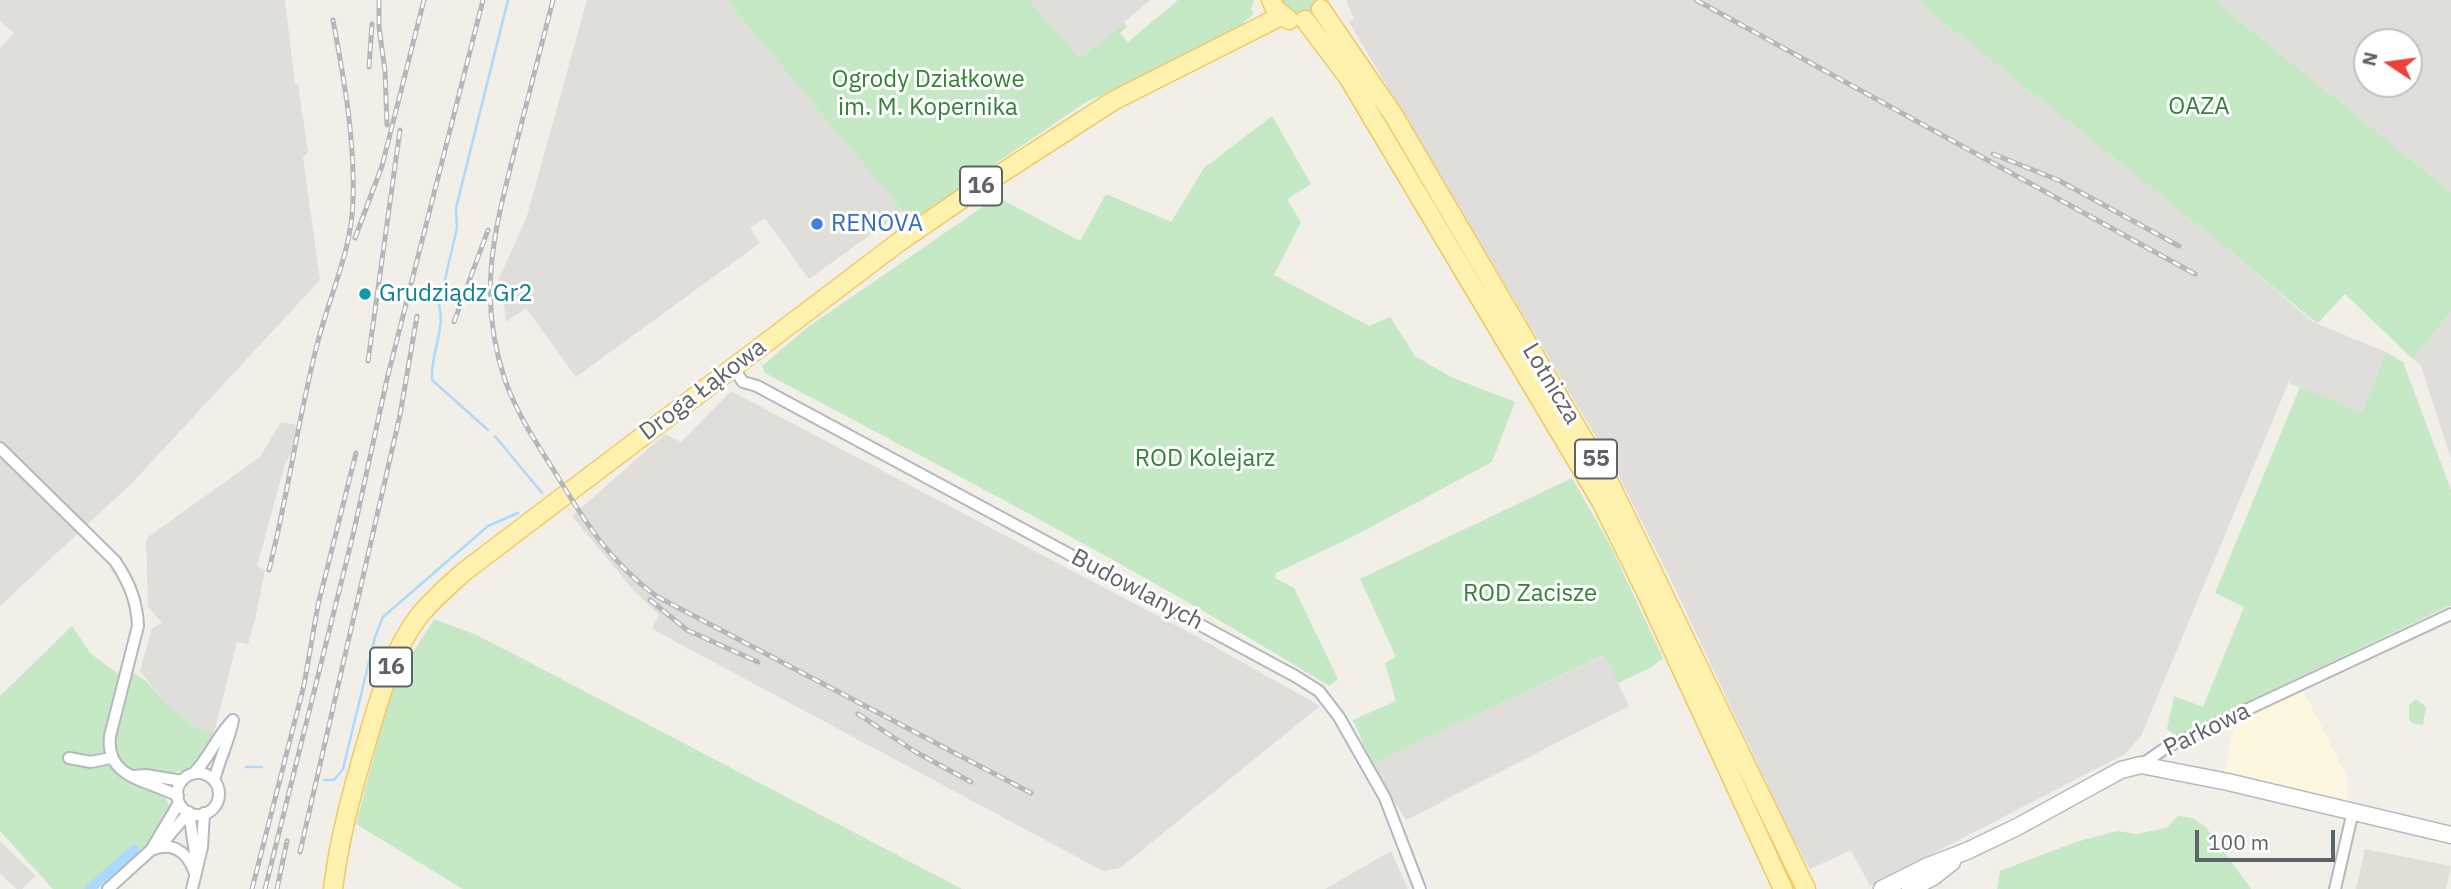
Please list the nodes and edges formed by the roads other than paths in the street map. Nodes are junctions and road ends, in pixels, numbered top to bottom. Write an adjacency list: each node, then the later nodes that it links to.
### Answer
1 (1323, 4): 3 (main road); 27 (main road, Lotnicza / 55)
2 (1275, 6): 3 (main road, 16); 4 (main road, Droga Łąkowa / 16)
3 (1305, 20): 26 (main road, Lotnicza / 55)
4 (733, 368): 24 (main road, Droga Łąkowa / 16); 25 (street, Budowlanych)
5 (0, 448): 8 (street)
6 (2451, 614): 9 (street, Parkowa)
7 (69, 758): 8 (street)
8 (111, 758): 11 (street)
9 (2141, 765): 15 (street); 20 (street, Parkowa)
10 (194, 774): 12 (street); 12 (street); 13 (street)
11 (134, 776): 13 (street); 14 (street)
12 (214, 780): 17 (street)
13 (182, 781): 14 (street)
14 (179, 799): 16 (street); 19 (street)
15 (2353, 811): 18 (street); 30 (street)
16 (189, 812): 17 (street); 19 (street); 21 (street)
17 (204, 813): 21 (street)
18 (2451, 835)
19 (155, 848): 21 (street); 22 (street)
20 (1967, 851): 28 (street, Parkowa); 29 (street, Parkowa)
21 (196, 868): 23 (street)
22 (108, 889)
23 (191, 889)
24 (333, 889)
25 (1420, 889)
26 (1783, 889)
27 (1806, 889)
28 (1882, 889)
29 (1910, 889)
30 (2335, 889)

